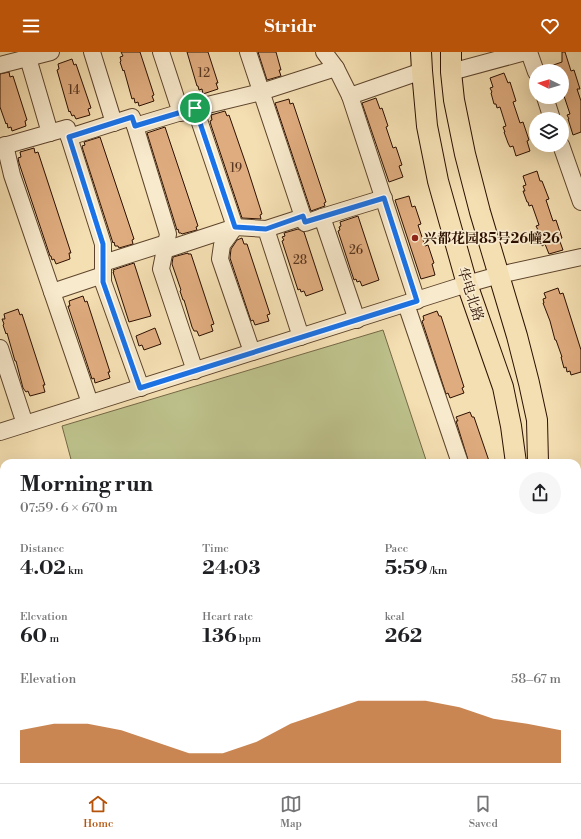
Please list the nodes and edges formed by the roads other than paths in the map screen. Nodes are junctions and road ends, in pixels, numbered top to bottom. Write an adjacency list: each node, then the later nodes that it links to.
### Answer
1 (51, 52): 9 (lane)
2 (92, 52): 18 (lane)
3 (161, 52): 17 (lane)
4 (248, 52): 15 (lane)
5 (324, 52): 13 (lane)
6 (451, 52): 14 (main road)
7 (525, 52): 14 (lane)
8 (529, 52): 11 (lane)
9 (28, 58): 12 (lane); 20 (lane)
10 (422, 62): 16 (lane); 34 (main road, 华电北路)
11 (533, 64)
12 (0, 65)
13 (336, 68): 15 (lane); 16 (lane)
14 (450, 72): 33 (main road)
15 (262, 92): 17 (lane); 26 (lane)
16 (350, 96): 24 (lane)
17 (188, 110): 19 (lane); 28 (lane)
18 (114, 123): 19 (lane); 21 (lane)
19 (135, 126): 30 (lane)
20 (50, 133): 21 (lane); 22 (lane)
21 (69, 137): 32 (lane)
22 (2, 146): 35 (lane)
23 (563, 152): 25 (lane)
24 (384, 198): 27 (lane); 36 (lane)
25 (581, 202)
26 (303, 216): 27 (lane); 29 (lane)
27 (322, 217): 37 (lane)
28 (235, 227): 29 (lane); 30 (lane); 40 (lane)
29 (266, 229): 38 (lane)
30 (165, 246): 32 (lane); 41 (lane)
31 (581, 257): 33 (lane)
32 (103, 269): 35 (lane); 42 (lane)
33 (499, 275): 34 (lane); 48 (main road)
34 (467, 284): 36 (lane); 47 (main road, 华电北路)
35 (52, 292): 43 (lane)
36 (412, 302): 37 (lane); 46 (lane)
37 (357, 320): 38 (lane)
38 (301, 337): 40 (lane)
39 (0, 348): 44 (lane)
40 (252, 352): 41 (lane)
41 (195, 371): 42 (lane)
42 (140, 388): 43 (lane)
43 (90, 404): 44 (lane)
44 (25, 424): 45 (lane)
45 (0, 432)
46 (459, 459)
47 (515, 459)
48 (538, 459)

